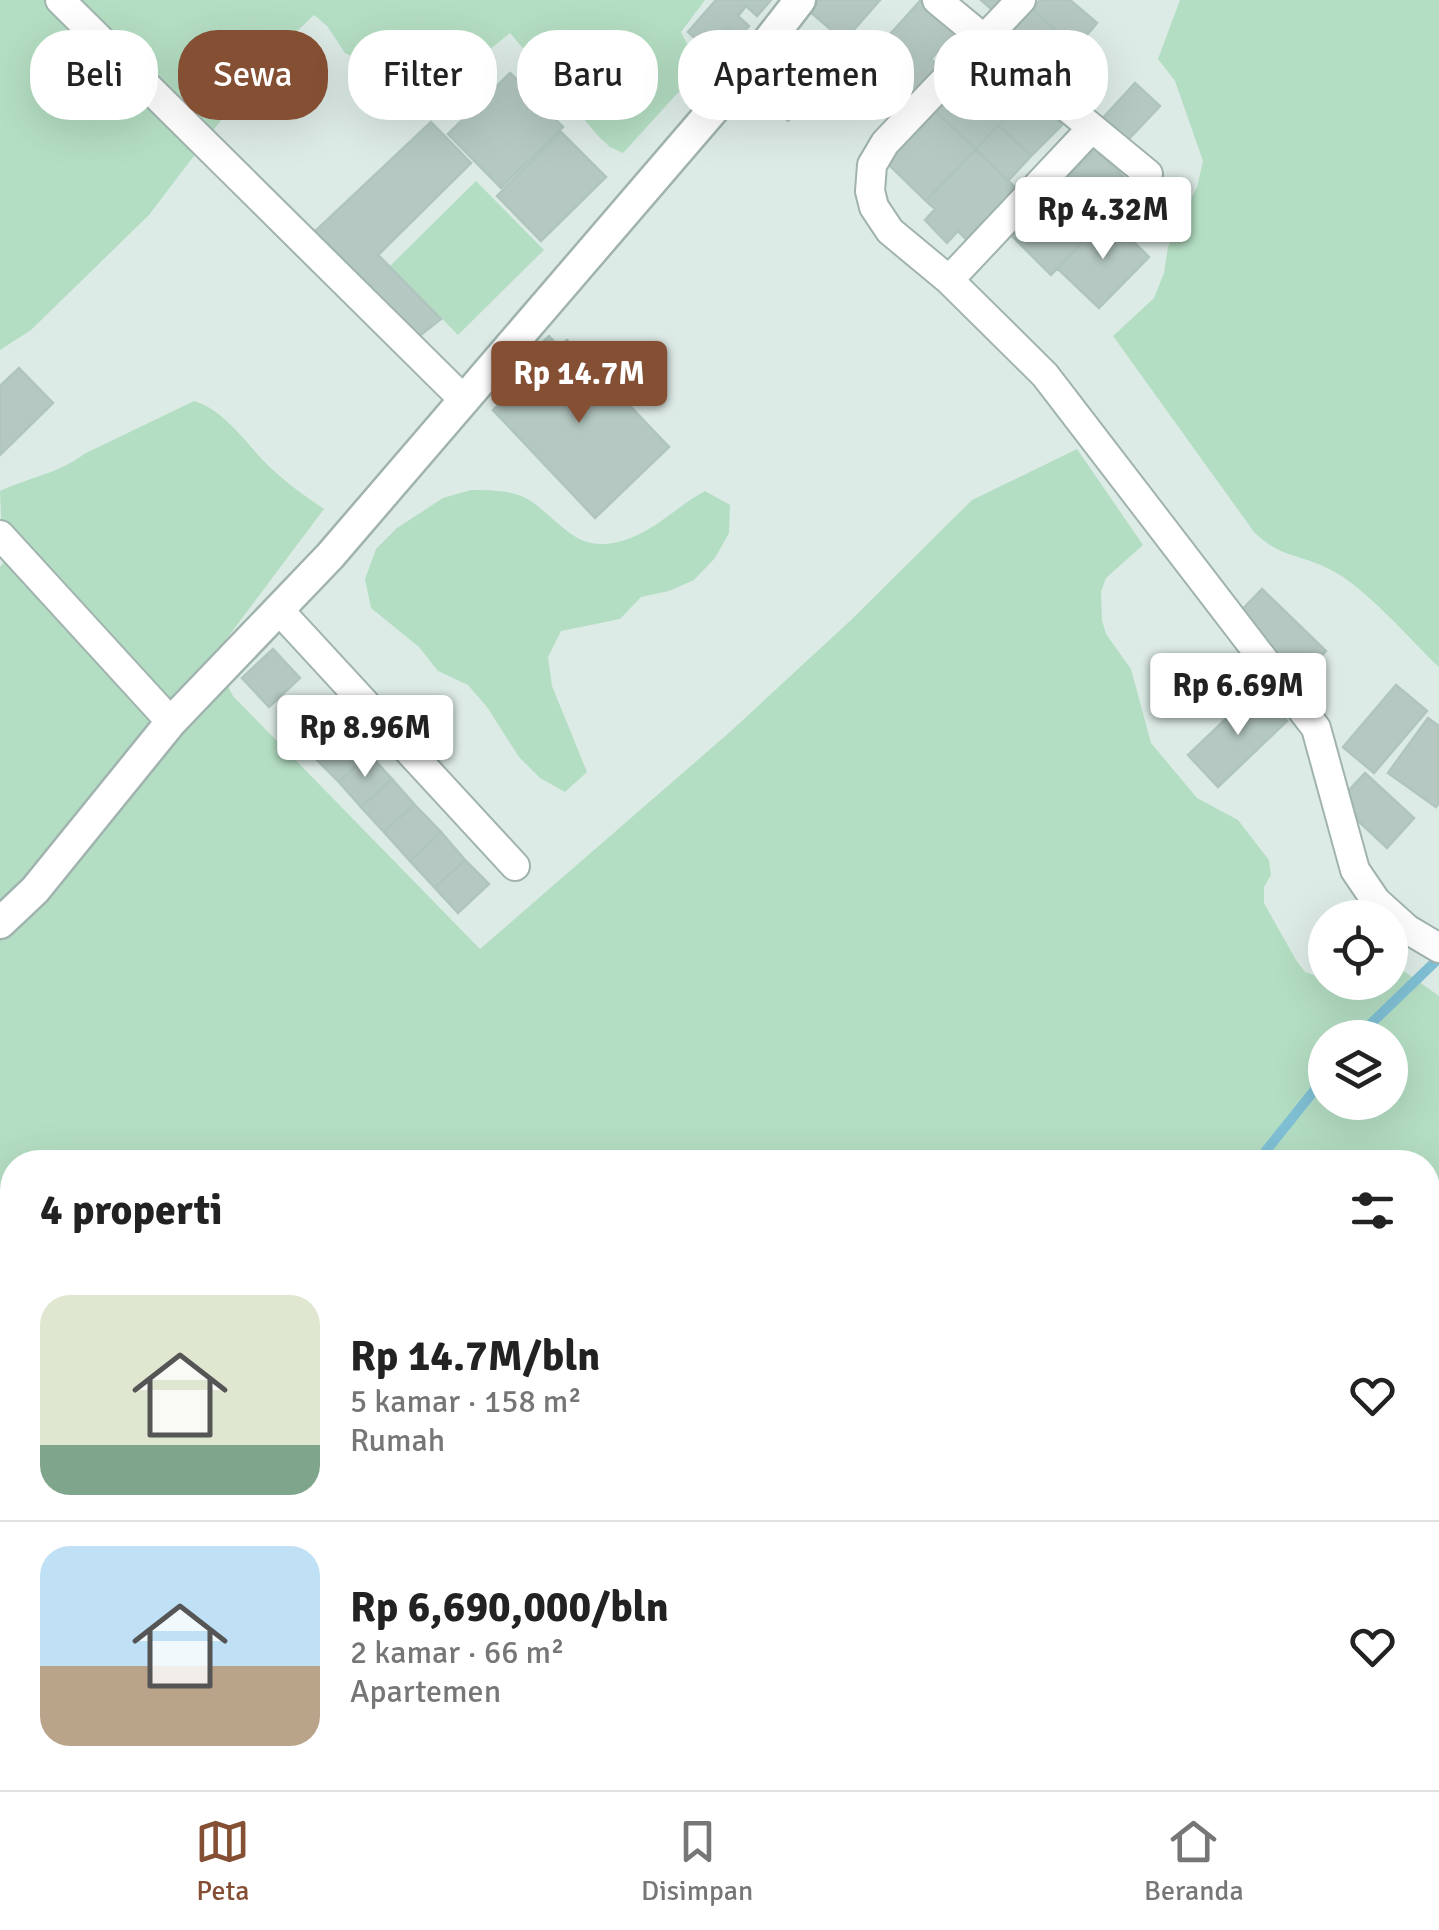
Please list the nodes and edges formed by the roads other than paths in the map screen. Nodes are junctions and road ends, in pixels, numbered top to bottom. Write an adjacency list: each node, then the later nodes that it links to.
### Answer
1 (60, 0): 12 (street)
2 (800, 0): 12 (street)
3 (937, 0): 5 (street)
4 (1020, 0): 6 (street)
5 (973, 30)
6 (994, 30)
7 (934, 93): 11 (street)
8 (1079, 120): 9 (street)
9 (1091, 130): 10 (street); 11 (street)
10 (1148, 174)
11 (949, 280): 18 (street)
12 (464, 400): 14 (street)
13 (0, 536): 15 (street)
14 (278, 609): 15 (street); 16 (street)
15 (171, 722): 17 (street)
16 (516, 866)
17 (0, 923)
18 (1435, 944)

